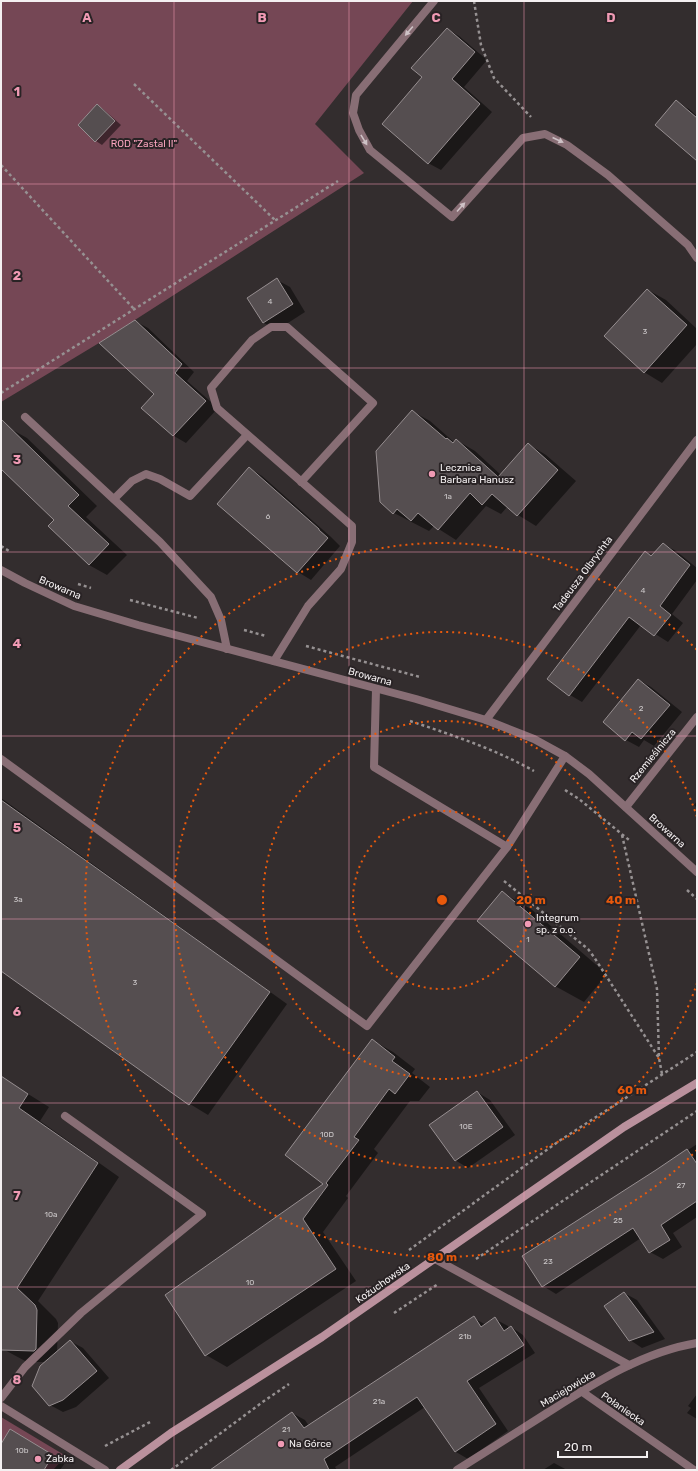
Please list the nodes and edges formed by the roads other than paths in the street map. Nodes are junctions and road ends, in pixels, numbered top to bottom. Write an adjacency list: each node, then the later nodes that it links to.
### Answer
1 (434, 1): 2 (street, one-way to 2)
2 (697, 258)
3 (25, 416): 7 (street)
4 (248, 435): 6 (street); 6 (street); 7 (street)
5 (697, 440): 13 (street, Tadeusza Olbrychta)
6 (301, 482): 10 (street)
7 (114, 499): 9 (street)
8 (1, 570): 9 (street, Browarna)
9 (227, 649): 10 (street, Browarna)
10 (274, 661): 11 (street, Browarna)
11 (376, 689): 13 (street, Browarna); 17 (street)
12 (697, 718): 16 (street, Rzemieślnicza)
13 (486, 720): 14 (street, Browarna)
14 (565, 756): 16 (street, Browarna); 17 (street)
15 (1, 759): 17 (street)
16 (626, 807): 18 (street, Browarna)
17 (507, 847)
18 (697, 872)
19 (697, 1083): 21 (main road, Kożuchowska)
20 (65, 1116): 25 (street)
21 (435, 1259): 23 (street); 28 (main road, Kożuchowska)
22 (697, 1343): 23 (street, Maciejowicka)
23 (629, 1365): 24 (street, Maciejowicka)
24 (581, 1392): 29 (street, Maciejowicka); 30 (street, Połaniecka)
25 (1, 1398)
26 (1, 1406): 27 (street)
27 (105, 1470)
28 (120, 1470)
29 (457, 1470)
30 (694, 1470)

